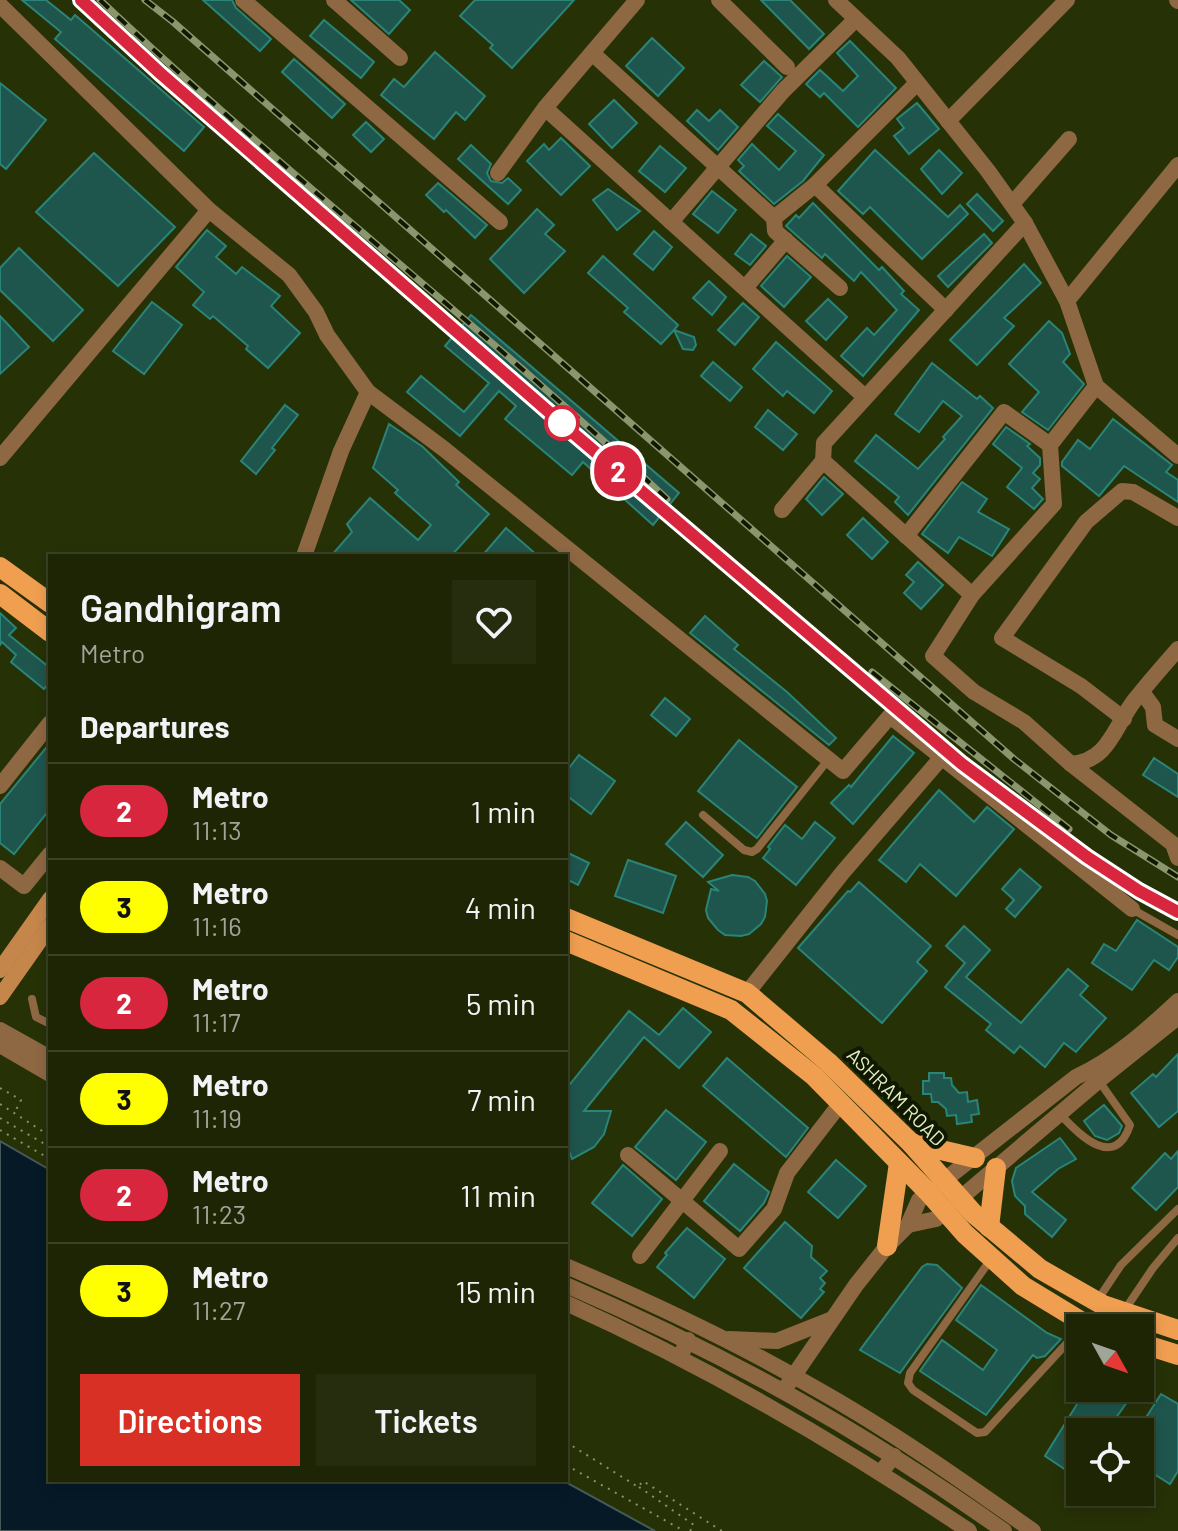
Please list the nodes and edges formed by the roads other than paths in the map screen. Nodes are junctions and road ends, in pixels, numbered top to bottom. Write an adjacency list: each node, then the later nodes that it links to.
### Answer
1 (243, 0): 23 (street)
2 (334, 0): 10 (street)
3 (637, 0): 9 (street)
4 (719, 0): 11 (street)
5 (836, 0): 8 (street)
6 (1067, 0): 14 (street)
7 (0, 5): 21 (street)
8 (856, 19): 12 (street); 17 (street)
9 (592, 53): 13 (street); 17 (street)
10 (400, 58)
11 (787, 67)
12 (917, 83): 14 (street); 19 (street)
13 (545, 108): 18 (street); 24 (street)
14 (948, 121): 20 (street)
15 (1069, 139): 20 (street)
16 (1178, 165): 29 (street)
17 (718, 166): 22 (street); 24 (street)
18 (498, 173)
19 (815, 185): 22 (street); 30 (street)
20 (1012, 204): 25 (street)
21 (209, 210): 32 (street); 36 (street)
22 (774, 218): 26 (street)
23 (500, 222)
24 (671, 222): 27 (street)
25 (1025, 223): 29 (street); 30 (street)
26 (786, 240): 27 (street); 28 (street)
27 (745, 288): 33 (street)
28 (840, 288)
29 (1067, 301): 31 (street)
30 (946, 310): 33 (street)
31 (1096, 386): 34 (street); 35 (street)
32 (368, 392): 41 (street); 53 (street)
33 (865, 397): 37 (street)
34 (1050, 445): 40 (street); 44 (street)
35 (1178, 456)
36 (0, 458)
37 (823, 461): 38 (street); 40 (street)
38 (782, 510)
39 (1178, 518): 49 (street)
40 (906, 536): 44 (street)
41 (305, 554)
42 (0, 567): 45 (main road)
43 (0, 594): 46 (main road)
44 (972, 595): 54 (street)
45 (48, 602)
46 (48, 630)
47 (1178, 649): 48 (street)
48 (1142, 692): 49 (street); 51 (street)
49 (1124, 719): 54 (street)
50 (48, 726): 55 (street)
51 (1178, 739)
52 (942, 757): 53 (street); 61 (street); 68 (street)
53 (828, 760): 56 (lane)
54 (1071, 764): 58 (street)
55 (0, 786)
56 (703, 815)
57 (48, 856): 59 (street)
58 (1178, 858)
59 (0, 868)
60 (48, 903): 66 (main road)
61 (1132, 909): 64 (lane)
62 (568, 919): 68 (main road, ASHRAM ROAD)
63 (48, 928): 66 (main road)
64 (1178, 935)
65 (568, 942): 80 (main road, ASHRAM ROAD)
66 (28, 944): 67 (main road); 69 (main road)
67 (0, 970)
68 (747, 993): 82 (main road, ASHRAM ROAD)
69 (0, 997)
70 (32, 999): 73 (lane)
71 (1178, 1001): 85 (street)
72 (1178, 1017): 79 (street)
73 (48, 1023)
74 (1178, 1029): 79 (street)
75 (0, 1030): 77 (street)
76 (0, 1045): 78 (street)
77 (48, 1057)
78 (48, 1073)
79 (1101, 1079): 81 (street); 81 (lane)
80 (840, 1104): 86 (main road, ASHRAM ROAD); 90 (street)
81 (1060, 1114): 87 (street)
82 (911, 1143): 85 (main road); 88 (main road, ASHRAM ROAD)
83 (720, 1151): 90 (street)
84 (628, 1155): 90 (street)
85 (975, 1158): 88 (street)
86 (899, 1163): 88 (main road, ASHRAM ROAD); 96 (main road)
87 (996, 1168): 89 (street); 94 (main road)
88 (936, 1186): 89 (main road, ASHRAM ROAD); 92 (main road, ASHRAM ROAD); 93 (street)
89 (960, 1199): 92 (street); 94 (main road, ASHRAM ROAD)
90 (683, 1201): 97 (street)
91 (1178, 1209): 101 (lane)
92 (944, 1212): 93 (street); 98 (main road, ASHRAM ROAD)
93 (908, 1225): 96 (street)
94 (989, 1227): 101 (main road, ASHRAM ROAD)
95 (1178, 1238): 103 (lane)
96 (887, 1246): 105 (street)
97 (640, 1256)
98 (992, 1258): 104 (main road, ASHRAM ROAD); 109 (lane)
99 (568, 1267): 107 (street)
100 (568, 1286): 108 (street)
101 (1097, 1302): 103 (main road, ASHRAM ROAD)
102 (568, 1304): 112 (street)
103 (1123, 1312): 106 (main road, ASHRAM ROAD)
104 (1066, 1315)
105 (833, 1318): 107 (street); 113 (street)
106 (1178, 1330)
107 (724, 1338): 113 (street)
108 (688, 1340): 112 (street); 113 (street)
109 (1066, 1346)
110 (1154, 1347): 111 (main road)
111 (1178, 1355)
112 (680, 1357): 115 (street)
113 (788, 1383): 114 (street); 118 (street)
114 (894, 1456): 115 (street); 117 (street)
115 (881, 1472): 116 (street)
116 (969, 1531)
117 (1004, 1531)
118 (1033, 1531)

